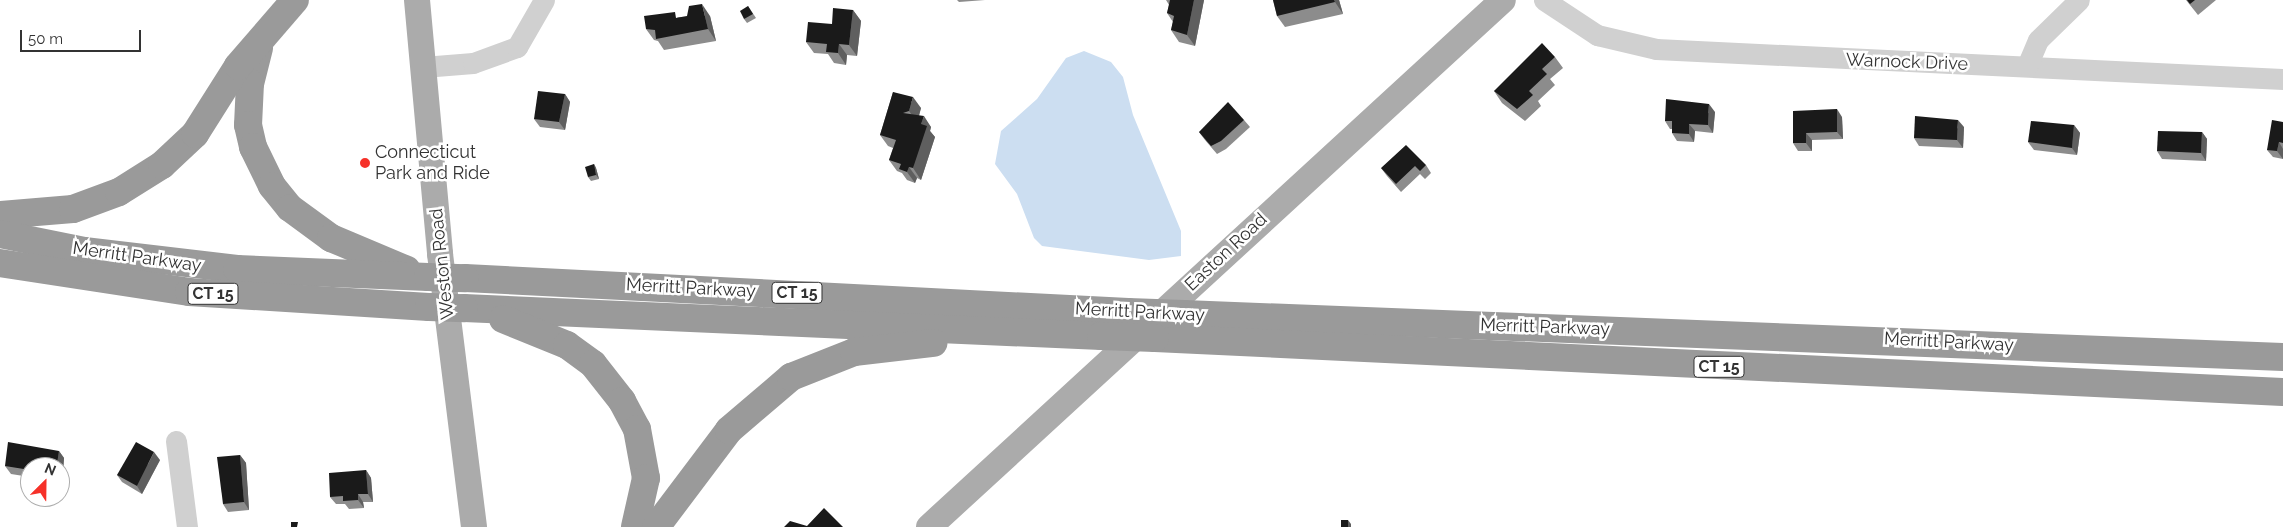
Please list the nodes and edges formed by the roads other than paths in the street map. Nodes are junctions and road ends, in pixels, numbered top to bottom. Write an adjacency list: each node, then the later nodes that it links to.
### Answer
1 (295, 0): 7 (highway)
2 (417, 0): 9 (main road, Weston Road)
3 (544, 0): 9 (street)
4 (1503, 0): 24 (main road, Easton Road)
5 (1544, 0): 8 (street, Warnock Drive)
6 (2079, 0): 8 (street)
7 (262, 35): 11 (highway); 14 (highway)
8 (2027, 66): 10 (street, Warnock Drive)
9 (423, 67): 21 (main road, Weston Road)
10 (2283, 79)
11 (0, 215)
12 (0, 234): 14 (highway, Merritt Parkway / CT 15)
13 (0, 263): 15 (highway, Merritt Parkway / CT 15, bridge)
14 (428, 277): 17 (highway, Merritt Parkway / CT 15, bridge)
15 (464, 308): 16 (highway, Merritt Parkway / CT 15); 22 (highway)
16 (1101, 336): 18 (highway, Merritt Parkway / CT 15, bridge); 23 (highway)
17 (2283, 357)
18 (2283, 392)
19 (176, 441): 20 (street)
20 (187, 527)
21 (474, 527)
22 (635, 527)
23 (656, 527)
24 (929, 527)

